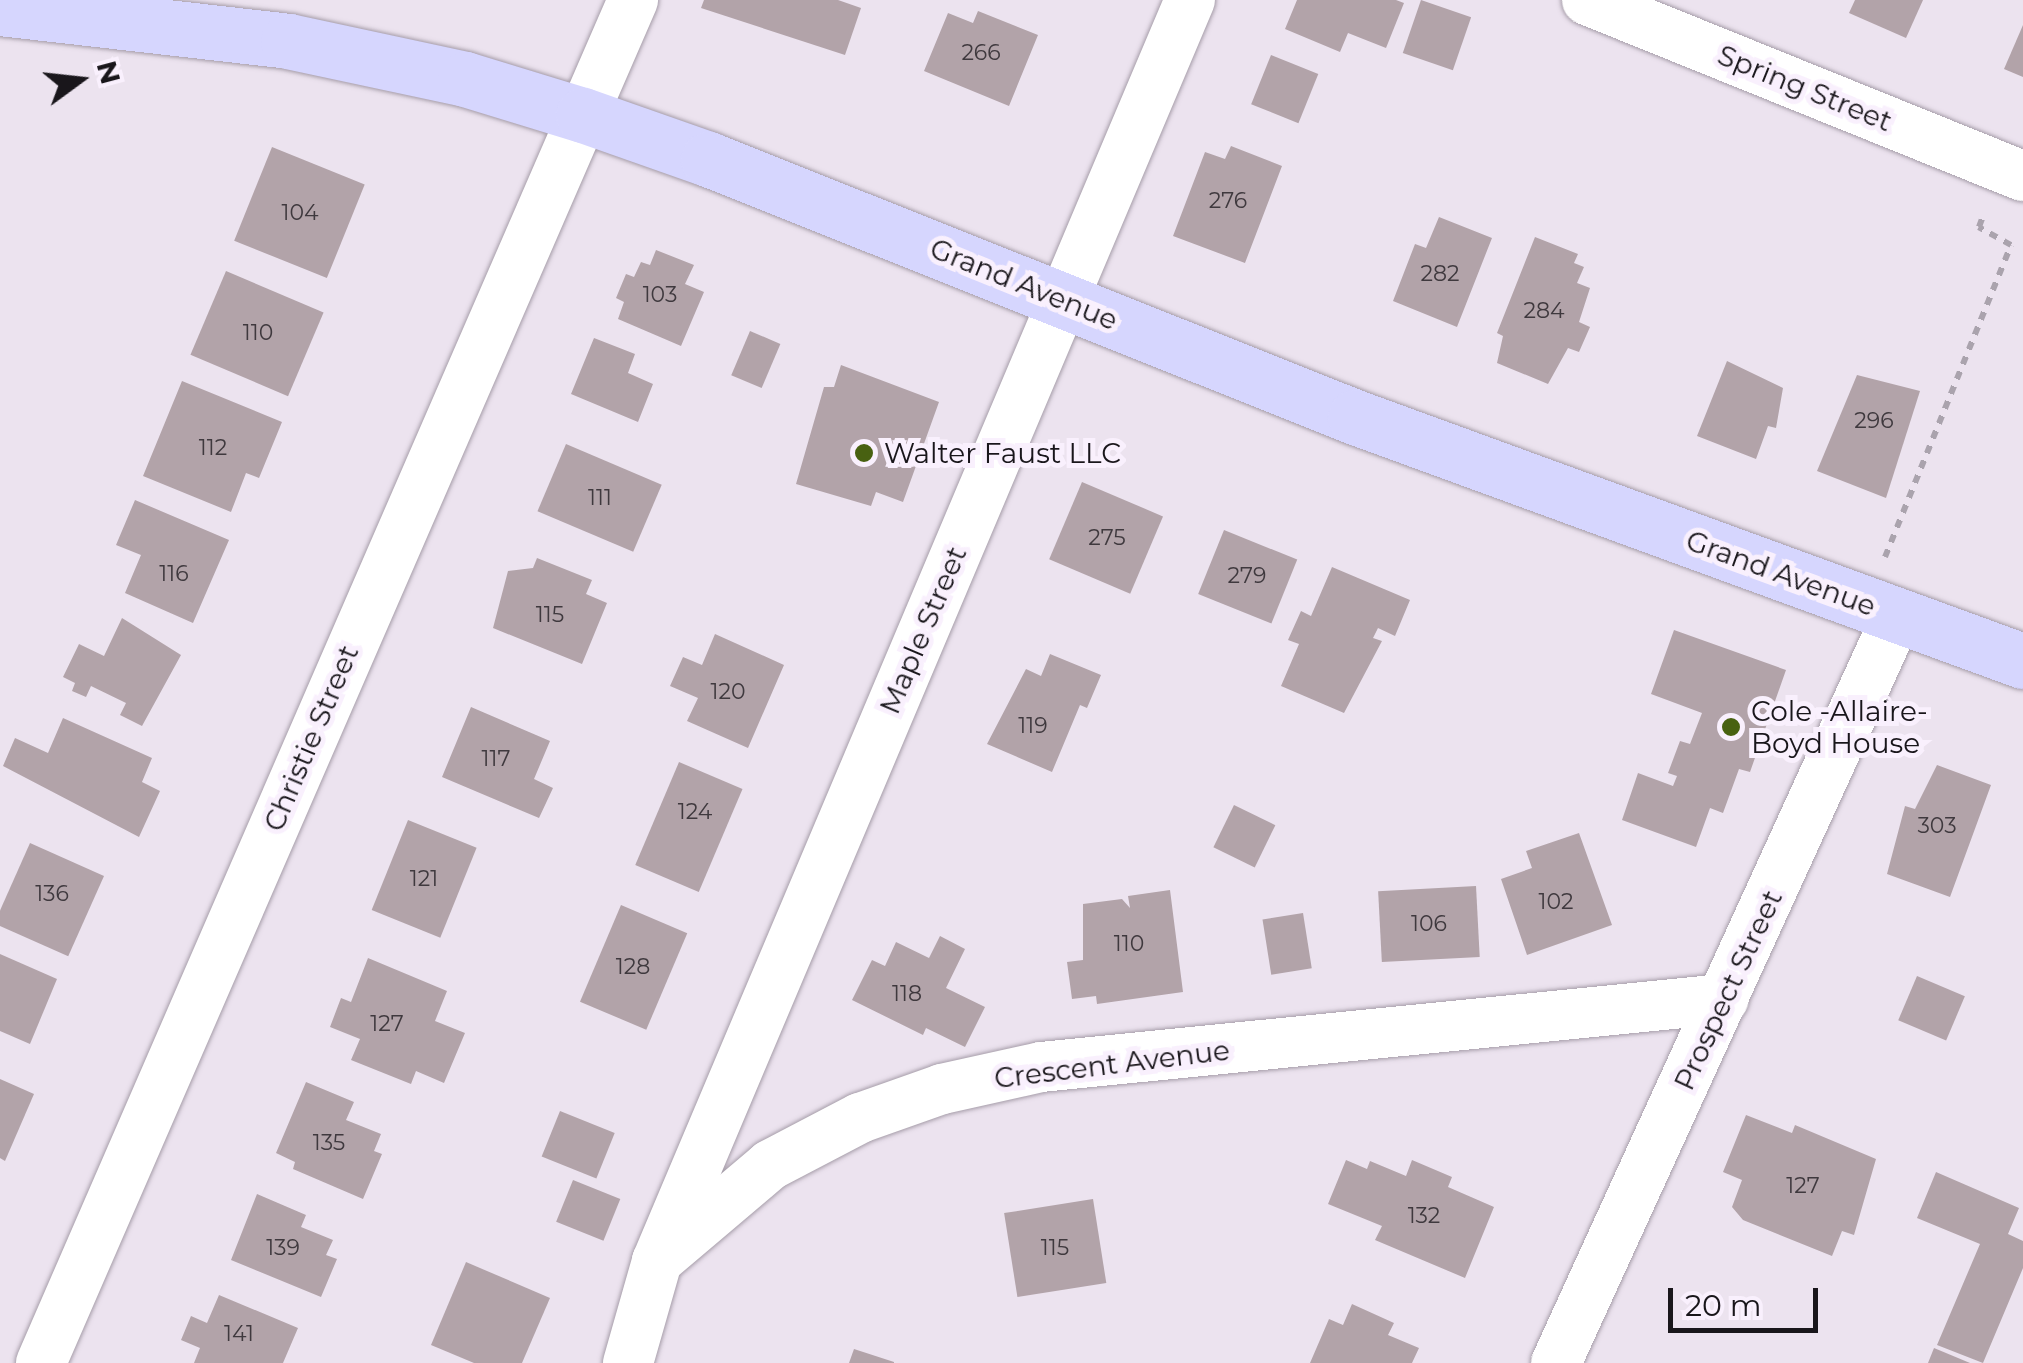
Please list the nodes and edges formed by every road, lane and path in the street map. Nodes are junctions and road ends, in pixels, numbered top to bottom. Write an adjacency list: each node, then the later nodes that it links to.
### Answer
1 (632, 0): 5 (street, Christie Street)
2 (1190, 0): 7 (street, Maple Street)
3 (1587, 0): 6 (street, Spring Street)
4 (0, 8): 5 (main road, Grand Avenue)
5 (583, 115): 7 (main road, Grand Avenue); 12 (street, Christie Street)
6 (2011, 171): 8 (path)
7 (1064, 300): 8 (main road, Grand Avenue); 11 (street, Maple Street)
8 (1881, 610): 9 (main road, Grand Avenue); 10 (street, Prospect Street)
9 (2023, 662)
10 (1724, 999): 11 (street, Crescent Avenue); 14 (street, Prospect Street)
11 (657, 1261): 13 (street)
12 (41, 1363)
13 (628, 1363)
14 (1556, 1363)

